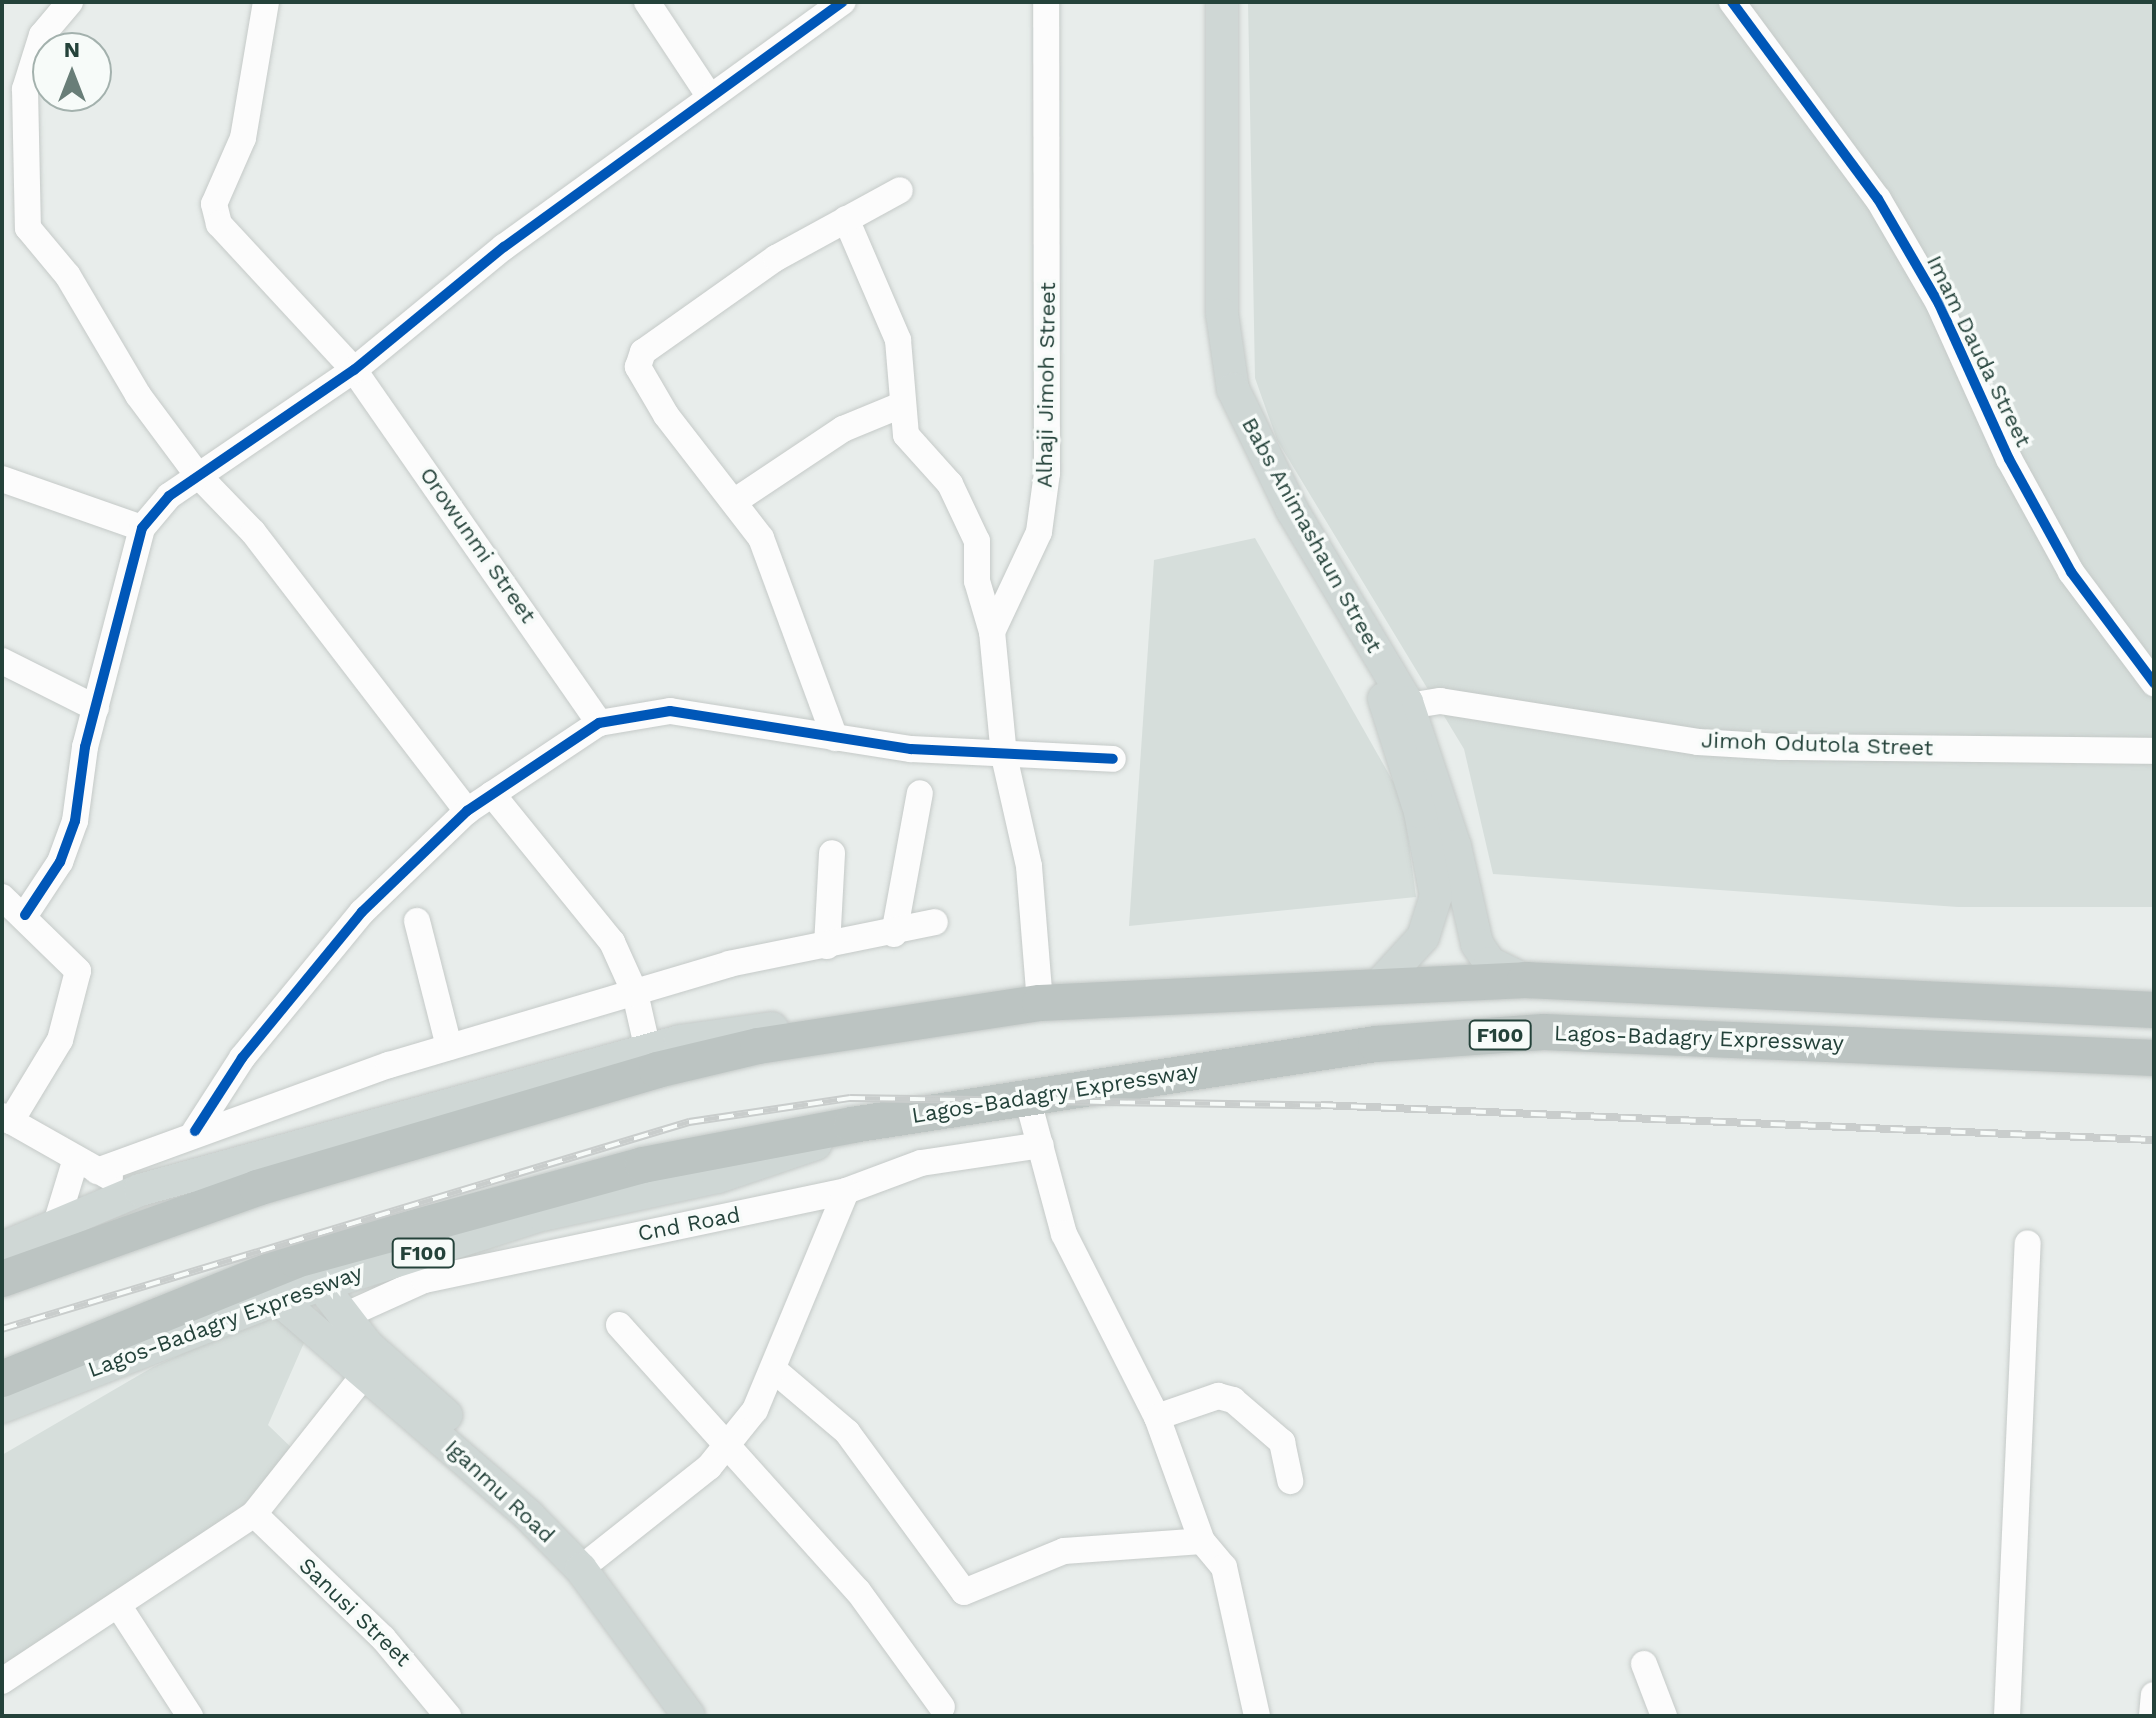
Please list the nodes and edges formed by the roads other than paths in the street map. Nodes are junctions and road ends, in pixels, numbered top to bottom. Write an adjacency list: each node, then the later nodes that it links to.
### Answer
1 (70, 2): 15 (street)
2 (266, 2): 13 (street, Orowunmi Street)
3 (647, 2): 9 (street)
4 (843, 2): 9 (street)
5 (1046, 2): 19 (street, Alhaji Jimoh Street)
6 (1208, 2): 10 (main road, Babs Animashaun Street)
7 (1222, 2): 10 (main road, Babs Animashaun Street)
8 (1732, 2): 21 (street, Imam Dauda Street)
9 (708, 94): 13 (street)
10 (1215, 167): 22 (main road, Babs Animashaun Street)
11 (900, 190): 12 (street)
12 (846, 219): 14 (street); 17 (street)
13 (354, 370): 15 (street); 24 (street, Orowunmi Street)
14 (901, 405): 17 (street); 19 (street)
15 (196, 473): 18 (street); 31 (street)
16 (2, 479): 18 (street)
17 (735, 501): 25 (street)
18 (142, 528): 23 (street)
19 (992, 632): 27 (street)
20 (2, 661): 23 (street)
21 (2154, 683)
22 (1398, 706): 26 (street, Jimoh Odutola Street); 39 (main road, Babs Animashaun Street); 40 (main road, Babs Animashaun Street)
23 (96, 708): 34 (street)
24 (599, 723): 25 (street); 30 (street)
25 (835, 738): 27 (street)
26 (2154, 751)
27 (1004, 756): 28 (street); 42 (street)
28 (1113, 759)
29 (920, 793): 37 (street)
30 (492, 794): 31 (street); 41 (street)
31 (467, 811): 51 (street)
32 (832, 853): 38 (street)
33 (2, 897): 34 (street)
34 (25, 915): 49 (street)
35 (417, 921): 45 (street)
36 (935, 922): 37 (street)
37 (894, 934): 38 (street)
38 (827, 946): 41 (street)
39 (1525, 980): 40 (highway); 43 (highway)
40 (1380, 984): 42 (highway)
41 (635, 993): 45 (street); 46 (street)
42 (1040, 1003): 44 (highway)
43 (2154, 1010)
44 (938, 1016): 46 (main road); 59 (highway)
45 (449, 1047): 51 (street)
46 (648, 1050): 54 (main road)
47 (2154, 1058): 48 (highway, Lagos-Badagry Expressway / F100)
48 (1027, 1097): 50 (highway, Lagos-Badagry Expressway / F100); 52 (street)
49 (6, 1118): 53 (street)
50 (852, 1125): 60 (main road, Lagos-Badagry Expressway / F100); 66 (highway, Lagos-Badagry Expressway / F100)
51 (195, 1131): 53 (street)
52 (1041, 1145): 55 (street, Cnd Road); 68 (street)
53 (86, 1167): 54 (street); 56 (street)
54 (140, 1190): 56 (main road)
55 (846, 1191): 62 (street, Cnd Road); 65 (street)
56 (56, 1224): 58 (main road)
57 (2028, 1243): 85 (street)
58 (2, 1248)
59 (2, 1279)
60 (321, 1285): 61 (main road, Lagos-Badagry Expressway / F100); 62 (main road, Iganmu Road)
61 (278, 1299): 64 (main road, Iganmu Road); 67 (main road, Lagos-Badagry Expressway / F100)
62 (342, 1317): 64 (main road, Iganmu Road)
63 (619, 1325): 69 (street)
64 (370, 1366): 71 (street); 73 (main road, Iganmu Road); 81 (main road, Iganmu Road)
65 (774, 1370): 69 (street); 72 (street)
66 (2, 1379)
67 (2, 1407)
68 (1157, 1417): 70 (street); 72 (street)
69 (726, 1447): 73 (street); 78 (street)
70 (1290, 1481)
71 (254, 1514): 74 (street); 80 (street, Sanusi Street)
72 (1202, 1541): 83 (street)
73 (594, 1558): 82 (main road, Iganmu Road)
74 (120, 1608): 76 (street); 79 (street)
75 (1644, 1664): 84 (street)
76 (2, 1681)
77 (2154, 1695): 86 (street)
78 (942, 1707)
79 (190, 1716)
80 (448, 1716)
81 (689, 1716)
82 (711, 1716)
83 (1257, 1716)
84 (1664, 1716)
85 (2007, 1716)
86 (2152, 1716)

